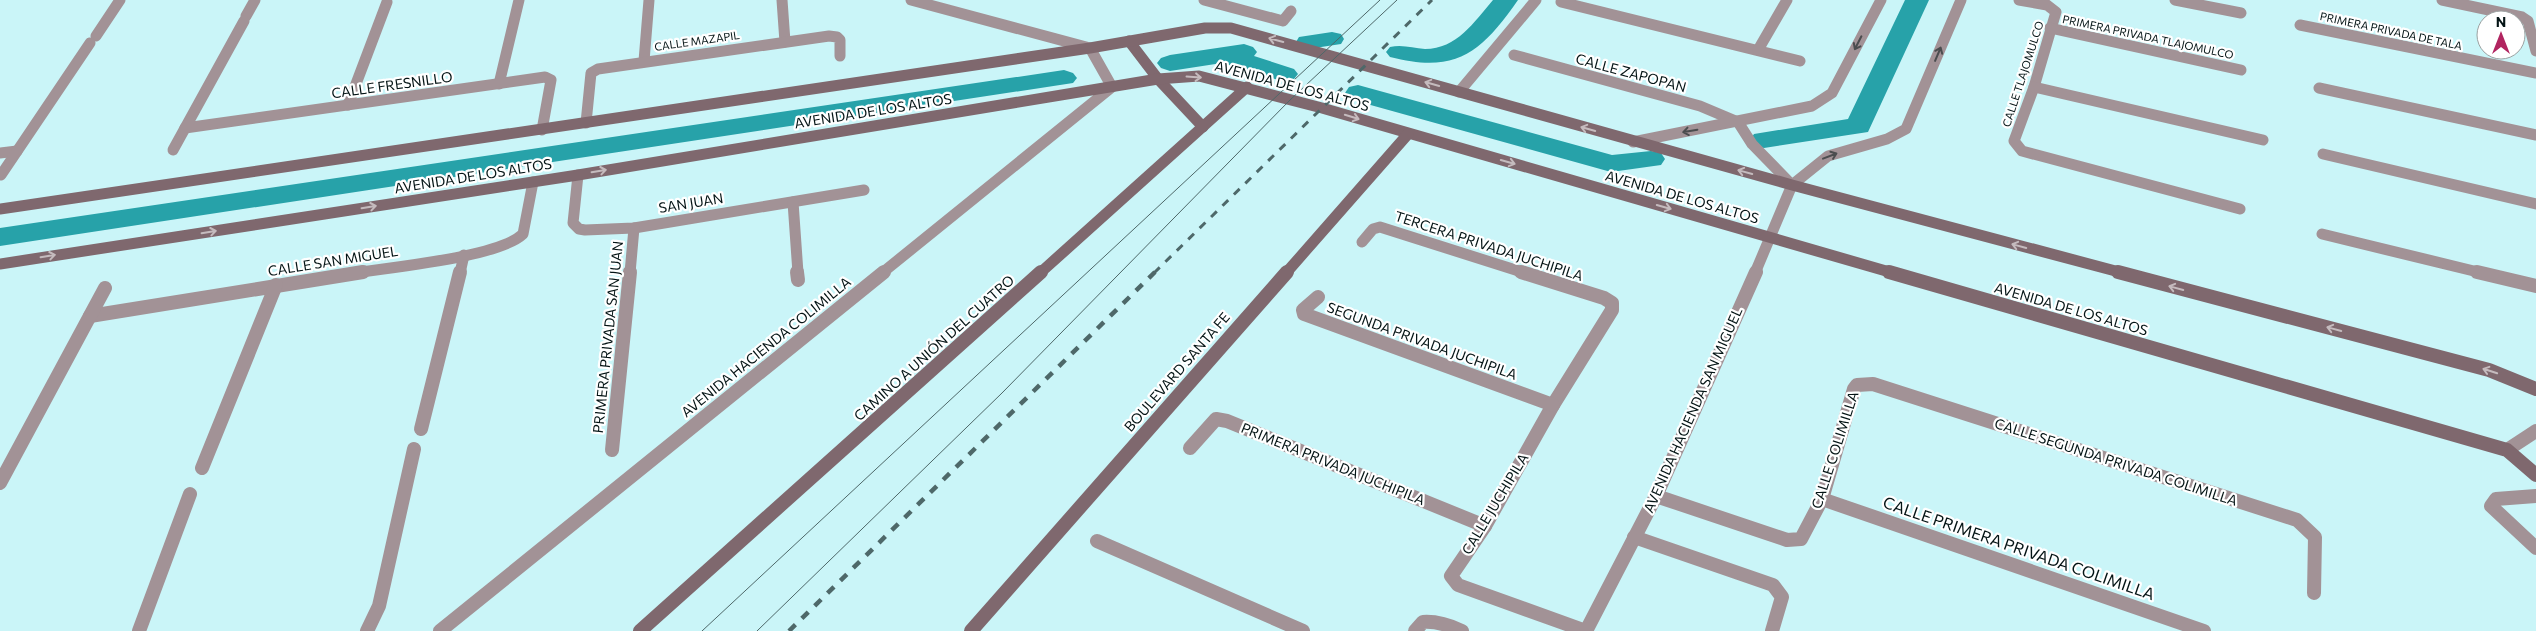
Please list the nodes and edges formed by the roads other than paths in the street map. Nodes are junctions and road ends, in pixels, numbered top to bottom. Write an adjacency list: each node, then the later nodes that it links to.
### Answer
1 (120, 0): 50 (street)
2 (255, 0): 43 (street)
3 (519, 0): 33 (street)
4 (648, 0): 29 (street)
5 (782, 0): 22 (street)
6 (911, 0): 23 (street)
7 (1204, 0): 17 (street)
8 (1536, 0): 38 (street)
9 (1787, 0): 24 (street)
10 (1881, 0): 40 (street, one-way to 40)
11 (1961, 0): 56 (street, one-way to 11)
12 (2019, 0): 20 (street, CALLE TLAJOMULCO)
13 (2175, 0): 18 (street)
14 (2442, 0): 25 (street)
15 (386, 2): 39 (street)
16 (1561, 2): 24 (street)
17 (1291, 11)
18 (2241, 13)
19 (2300, 25): 31 (street, PRIMERA PRIVADA DE TALA)
20 (2050, 28): 30 (street, PRIMERA PRIVADA TLAJOMULCO); 36 (street, CALLE TLAJOMULCO)
21 (1129, 41): 23 (street); 32 (street); 38 (street, one-way to 21)
22 (785, 42): 27 (street, CALLE MAZAPIL); 29 (street, CALLE MAZAPIL)
23 (1090, 48): 34 (street); 41 (street)
24 (1758, 50): 28 (street)
25 (2536, 51)
26 (1514, 55): 40 (street, CALLE ZAPOPAN)
27 (840, 56)
28 (1800, 60)
29 (644, 61): 41 (street, CALLE MAZAPIL)
30 (2241, 70)
31 (2536, 73)
32 (1158, 79): 34 (street, AVENIDA DE LOS ALTOS); 35 (street, AVENIDA DE LOS ALTOS, one-way to 35); 42 (street)
33 (499, 84): 39 (street, CALLE FRESNILLO); 44 (street, CALLE FRESNILLO)
34 (1112, 87): 53 (street, AVENIDA DE LOS ALTOS, one-way to 34); 98 (street, AVENIDA HACIENDA COLIMILLA)
35 (1247, 87): 42 (street, CAMINO A UNIÓN DEL CUATRO); 45 (street, AVENIDA DE LOS ALTOS, one-way to 45)
36 (2034, 87): 47 (street); 61 (street, CALLE TLAJOMULCO)
37 (2319, 88): 46 (street)
38 (1459, 92): 48 (street, one-way to 38)
39 (348, 105): 43 (street, CALLE FRESNILLO)
40 (1738, 122): 48 (street, one-way to 48); 56 (street)
41 (586, 123): 44 (street)
42 (1203, 127): 99 (street, CAMINO A UNIÓN DEL CUATRO)
43 (185, 128): 49 (street)
44 (542, 130): 60 (street)
45 (1408, 134): 64 (street, AVENIDA DE LOS ALTOS, one-way to 64); 100 (street, BOULEVARD SANTA FE)
46 (2536, 136)
47 (2263, 140)
48 (1633, 142): 56 (street, one-way to 48)
49 (173, 150)
50 (17, 151): 51 (street); 54 (street)
51 (0, 154)
52 (2323, 154): 59 (street)
53 (578, 174): 55 (street, AVENIDA DE LOS ALTOS); 62 (street, SAN JUAN)
54 (1, 175)
55 (533, 182): 66 (street, CALLE SAN MIGUEL); 67 (street, AVENIDA DE LOS ALTOS, one-way to 55)
56 (1792, 185): 64 (street, AVENIDA HACIENDA SAN MIGUEL); 76 (street, one-way to 56)
57 (864, 190): 58 (street, SAN JUAN)
58 (792, 202): 62 (street, SAN JUAN); 68 (street)
59 (2536, 204)
60 (0, 209)
61 (2240, 210)
62 (634, 228): 82 (street, PRIMERA PRIVADA SAN JUAN)
63 (2322, 234): 70 (street)
64 (1771, 238): 83 (street, AVENIDA DE LOS ALTOS); 88 (street, AVENIDA HACIENDA SAN MIGUEL)
65 (1362, 242): 73 (street, TERCERA PRIVADA JUCHIPILA)
66 (464, 255): 69 (street, CALLE SAN MIGUEL); 78 (street)
67 (0, 264)
68 (798, 280)
69 (276, 285): 74 (street, CALLE SAN MIGUEL); 84 (street)
70 (2536, 286)
71 (105, 288): 74 (street)
72 (1318, 296): 77 (street, SEGUNDA PRIVADA JUCHIPILA)
73 (1612, 303): 77 (street, CALLE JUCHIPILA)
74 (90, 316): 86 (street)
75 (1858, 385): 90 (street, CALLE COLIMILLA); 95 (street, CALLE SEGUNDA PRIVADA COLIMILLA)
76 (2536, 389)
77 (1553, 405): 91 (street, CALLE JUCHIPILA)
78 (421, 429)
79 (2536, 431): 83 (street)
80 (1190, 448): 91 (street, PRIMERA PRIVADA JUCHIPILA)
81 (414, 449): 96 (street)
82 (612, 450)
83 (2507, 450): 85 (street, AVENIDA DE LOS ALTOS)
84 (202, 468)
85 (2536, 475)
86 (0, 483)
87 (190, 494): 97 (street)
88 (1656, 496): 90 (street, CALLE COLIMILLA); 92 (street, AVENIDA HACIENDA SAN MIGUEL)
89 (2536, 496): 94 (street)
90 (1822, 499): 106 (street, CALLE PRIMERA PRIVADA COLIMILLA)
91 (1485, 526): 104 (street, CALLE JUCHIPILA)
92 (1634, 537): 104 (street, AVENIDA HACIENDA SAN MIGUEL); 105 (street)
93 (1097, 541): 101 (street)
94 (2536, 548)
95 (2314, 593)
96 (368, 629)
97 (139, 631)
98 (440, 631)
99 (640, 631)
100 (971, 631)
101 (1303, 631)
102 (1414, 631): 103 (street)
103 (1462, 631)
104 (1586, 631)
105 (1772, 631)
106 (2204, 631)

